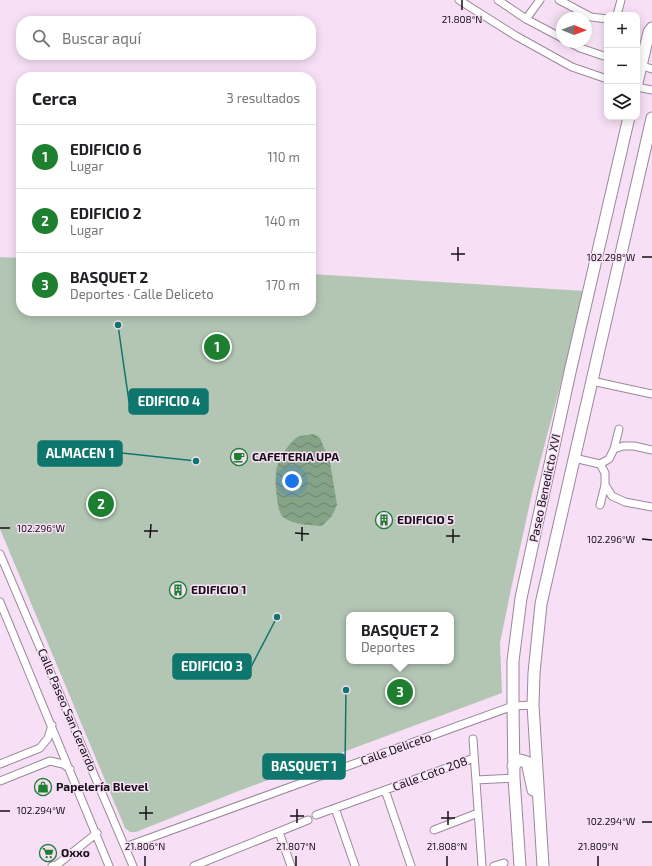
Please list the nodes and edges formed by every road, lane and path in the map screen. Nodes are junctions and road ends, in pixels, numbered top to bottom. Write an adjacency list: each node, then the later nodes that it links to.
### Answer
1 (459, 0): 16 (street)
2 (498, 0): 7 (street)
3 (540, 0): 7 (street)
4 (559, 0): 8 (street)
5 (621, 0): 6 (street)
6 (618, 12)
7 (526, 19): 10 (street)
8 (604, 19)
9 (652, 28): 13 (street)
10 (556, 35)
11 (580, 48): 12 (street)
12 (604, 56)
13 (640, 62)
14 (640, 65): 15 (street)
15 (652, 69)
16 (604, 78)
17 (640, 88): 18 (street)
18 (652, 90)
19 (652, 118): 21 (street, Paseo Benedicto XVI)
20 (628, 120): 35 (street, Paseo Benedicto XVI)
21 (592, 381): 22 (street); 26 (street, Paseo Benedicto XVI)
22 (652, 394)
23 (619, 429): 24 (street)
24 (614, 449): 25 (street); 27 (street)
25 (652, 450)
26 (574, 458): 27 (street); 34 (street, Paseo Benedicto XVI)
27 (600, 464): 28 (street)
28 (605, 485): 29 (street); 30 (street)
29 (600, 505)
30 (652, 507)
31 (0, 554): 54 (street, Calle Paseo San Gerardo)
32 (0, 602): 33 (street, Calle Paseo San Gerardo)
33 (2, 610): 36 (street, Calle Paseo San Gerardo)
34 (533, 705): 35 (street, Calle Deliceto); 53 (street, Paseo Benedicto XVI)
35 (513, 706): 40 (street, Paseo Benedicto XVI); 54 (street, Calle Deliceto)
36 (52, 725): 39 (street); 41 (street, Calle Paseo San Gerardo)
37 (473, 739): 38 (street, Calle Coto 208)
38 (474, 758): 43 (street, Calle Coto 208); 45 (street, Calle Coto 208)
39 (0, 764)
40 (513, 766): 42 (street, Paseo Benedicto XVI); 53 (street)
41 (70, 769): 44 (street); 52 (street, Calle Paseo San Gerardo)
42 (514, 778): 43 (street, Calle Coto 208); 65 (street, Paseo Benedicto XVI)
43 (476, 780): 47 (street, Calle Coto 208)
44 (0, 781)
45 (385, 790): 46 (street, Calle Coto 208); 62 (street, Calle Coto 208)
46 (335, 808): 48 (street, Calle Coto 208); 61 (street)
47 (478, 813): 50 (street); 63 (street, Calle Coto 208)
48 (316, 815)
49 (308, 820): 51 (street)
50 (434, 830)
51 (279, 832): 59 (street); 60 (street)
52 (97, 833): 56 (street); 57 (street, Calle Paseo San Gerardo)
53 (542, 840): 66 (street, Paseo Benedicto XVI)
54 (125, 848): 58 (street, Calle Paseo San Gerardo)
55 (504, 862): 64 (street)
56 (52, 866)
57 (109, 866)
58 (133, 866)
59 (194, 866)
60 (291, 866)
61 (355, 866)
62 (411, 866)
63 (482, 866)
64 (494, 866)
65 (520, 866)
66 (543, 866)

